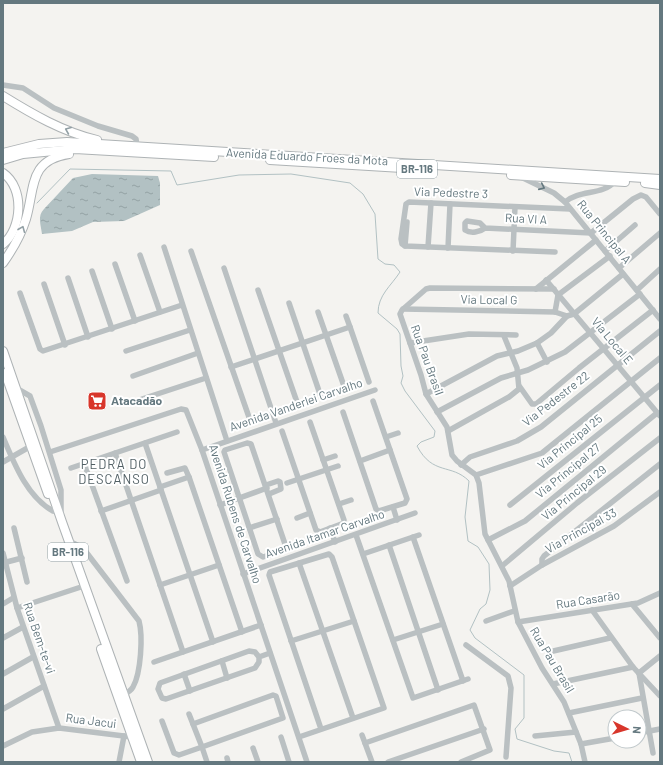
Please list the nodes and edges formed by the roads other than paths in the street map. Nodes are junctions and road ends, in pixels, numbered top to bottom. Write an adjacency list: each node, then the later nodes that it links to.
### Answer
1 (3, 85): 3 (street)
2 (3, 96): 4 (highway, one-way to 2)
3 (137, 146): 4 (highway, Avenida Eduardo Froes da Mota); 9 (highway, Avenida Eduardo Froes da Mota)
4 (119, 148): 5 (highway, Avenida Eduardo Froes da Mota); 6 (highway, Avenida Eduardo Froes da Mota); 8 (highway, Avenida Eduardo Froes da Mota / BR-116); 34 (highway, one-way to 4)
5 (3, 153)
6 (3, 160)
7 (3, 173): 24 (highway)
8 (516, 175): 10 (highway, Avenida Eduardo Froes da Mota / BR-116); 12 (street, Rua Principal A, one-way to 12)
9 (660, 179)
10 (615, 181): 11 (highway, Avenida Eduardo Froes da Mota / BR-116); 12 (street)
11 (660, 185)
12 (566, 202): 16 (street, Rua Principal A)
13 (431, 203): 14 (street, Via Pedestre 3); 26 (street); 26 (street, Via Pedestre 3)
14 (450, 204): 15 (street, Via Pedestre 3); 27 (street)
15 (515, 207): 16 (street, Via Pedestre 3); 20 (street)
16 (570, 209): 21 (street, Rua Principal A)
17 (660, 214): 21 (street)
18 (635, 225): 30 (street)
19 (485, 228): 19 (street, Rua VI A); 20 (street, Rua VI A)
20 (514, 229): 21 (street, Rua VI A); 29 (street)
21 (592, 233): 23 (street, Rua Principal A)
22 (660, 233): 37 (street)
23 (596, 240): 30 (street, Rua Principal A); 42 (street)
24 (3, 244)
25 (164, 247): 51 (street)
26 (428, 247): 27 (street, Via Pedestre 3)
27 (448, 248): 29 (street, Via Pedestre 3)
28 (191, 251): 86 (street)
29 (513, 251): 31 (street, Via Pedestre 3)
30 (605, 251): 33 (street, Rua Principal A)
31 (555, 252)
32 (140, 255): 54 (street)
33 (610, 256): 37 (street, Rua Principal A); 49 (street)
34 (3, 263)
35 (115, 264): 61 (street)
36 (224, 268): 82 (street)
37 (619, 268): 40 (street, Rua Principal A)
38 (660, 269): 47 (street)
39 (92, 271): 63 (street)
40 (623, 274): 47 (street, Rua Principal A); 57 (street)
41 (68, 278): 70 (street)
42 (546, 280): 44 (street); 45 (street, Via Local E)
43 (44, 284): 74 (street)
44 (536, 289): 45 (street); 52 (street)
45 (554, 289): 49 (street, Via Local E)
46 (258, 290): 78 (street)
47 (638, 292): 53 (street, Rua Principal A); 66 (street)
48 (20, 293): 74 (street)
49 (558, 295): 56 (street); 57 (street, Via Local E)
50 (289, 302): 71 (street)
51 (182, 305): 54 (street); 64 (street)
52 (403, 309): 56 (street, Via Local G); 72 (street, Rua Pau Brasil)
53 (653, 310): 60 (street, Rua Principal A); 75 (street)
54 (160, 312): 61 (street)
55 (318, 312): 67 (street)
56 (555, 312): 59 (street, Via Local G)
57 (574, 314): 59 (street); 66 (street, Via Local E)
58 (346, 316): 62 (street)
59 (568, 316): 73 (street)
60 (660, 319)
61 (135, 321): 63 (street)
62 (350, 327): 67 (street); 91 (street)
63 (112, 329): 70 (street)
64 (190, 330): 77 (street); 80 (street)
65 (660, 331): 84 (street, Via Pedestre 22)
66 (591, 333): 75 (street, Via Local E); 83 (street)
67 (326, 334): 71 (street); 95 (street)
68 (516, 335): 69 (street)
69 (504, 336): 72 (street); 79 (street)
70 (88, 337): 74 (street)
71 (302, 343): 78 (street); 98 (street)
72 (410, 343): 97 (street, Rua Pau Brasil)
73 (537, 343): 79 (street); 83 (street)
74 (65, 345)
75 (604, 349): 84 (street, Via Local E); 93 (street)
76 (3, 351): 94 (highway)
77 (126, 351)
78 (278, 351): 82 (street); 102 (street)
79 (512, 352): 87 (street); 97 (street)
80 (198, 353): 88 (street); 89 (street)
81 (660, 358): 90 (street)
82 (255, 359): 86 (street); 108 (street)
83 (547, 362): 87 (street)
84 (618, 364): 90 (street, Via Local E); 130 (street, Via Pedestre 22)
85 (3, 366): 118 (highway, BR-116)
86 (231, 367): 106 (street)
87 (516, 372): 93 (street); 104 (street)
88 (133, 376)
89 (206, 378): 100 (street); 116 (street)
90 (631, 381): 99 (street, Via Local E); 135 (street)
91 (368, 382)
92 (660, 385): 99 (street, Via Principal 25)
93 (520, 387): 110 (street)
94 (16, 388): 121 (street); 156 (highway)
95 (345, 389)
96 (375, 390): 108 (street, Avenida Vanderlei Carvalho)
97 (426, 394): 104 (street, Rua Pau Brasil)
98 (321, 397)
99 (645, 398): 105 (street, Via Local E); 147 (street, Via Principal 25)
100 (142, 399)
101 (373, 401): 114 (street)
102 (298, 405)
103 (343, 412): 126 (street)
104 (437, 412): 110 (street, Rua Pau Brasil)
105 (659, 414): 163 (street, Via Principal 27)
106 (250, 420)
107 (310, 422): 125 (street)
108 (276, 423): 116 (street, Avenida Vanderlei Carvalho)
109 (282, 431): 137 (street)
110 (448, 431): 130 (street, Rua Pau Brasil)
111 (177, 432): 117 (street)
112 (398, 433): 114 (street)
113 (3, 437): 124 (street)
114 (386, 437): 120 (street)
115 (660, 438): 174 (street, Via Principal 29)
116 (227, 441): 119 (street, Avenida Vanderlei Carvalho)
117 (145, 443): 122 (street); 139 (street)
118 (31, 446): 124 (street); 150 (highway, BR-116)
119 (202, 450): 121 (street, Avenida Rubens de Carvalho); 146 (street, Avenida Rubens de Carvalho)
120 (390, 450): 126 (street); 148 (street)
121 (50, 452): 156 (street)
122 (115, 453): 128 (street); 143 (street)
123 (335, 456): 125 (street)
124 (12, 457): 127 (street); 150 (street)
125 (323, 460): 133 (street)
126 (360, 461): 148 (street)
127 (3, 462)
128 (84, 463): 132 (street); 149 (street)
129 (660, 464): 173 (street)
130 (461, 465): 135 (street, Rua Pau Brasil)
131 (338, 466): 133 (street)
132 (70, 468)
133 (326, 470): 137 (street); 145 (street)
134 (167, 473): 136 (street)
135 (476, 475): 163 (street, Rua Pau Brasil)
136 (190, 477): 139 (street); 172 (street)
137 (299, 479): 138 (street); 151 (street)
138 (287, 483)
139 (161, 488): 143 (street); 176 (street)
140 (267, 489): 142 (street); 142 (street); 154 (street)
141 (660, 492): 173 (street, Via Principal 33)
142 (239, 498): 146 (street); 158 (street)
143 (132, 499): 149 (street); 179 (street)
144 (351, 500): 145 (street)
145 (339, 504): 159 (street)
146 (220, 505): 175 (street, Avenida Rubens de Carvalho)
147 (510, 505)
148 (393, 507): 155 (street)
149 (101, 510): 177 (street)
150 (54, 511): 181 (highway, BR-116)
151 (310, 513): 153 (street); 159 (street)
152 (415, 513): 155 (street, Avenida Itamar Carvalho)
153 (297, 518)
154 (276, 519): 158 (street); 158 (street)
155 (397, 520): 161 (street, Avenida Itamar Carvalho)
156 (62, 522): 164 (highway)
157 (14, 528): 169 (street)
158 (250, 528)
159 (330, 528): 165 (street)
160 (419, 534): 162 (street)
161 (356, 535): 165 (street, Avenida Itamar Carvalho); 168 (street)
162 (413, 537): 166 (street); 192 (street)
163 (488, 540): 174 (street, Rua Pau Brasil)
164 (69, 541): 222 (highway); 222 (street)
165 (335, 542): 175 (street, Avenida Itamar Carvalho)
166 (389, 545): 168 (street); 197 (street)
167 (3, 553): 170 (street, Rua Bem-te-vi)
168 (363, 554): 201 (street)
169 (22, 558): 170 (street); 178 (street)
170 (4, 563): 183 (street, Rua Bem-te-vi)
171 (299, 563): 190 (street); 195 (street); 202 (street)
172 (219, 565): 176 (street); 196 (street)
173 (542, 565): 180 (street, Via Principal 33)
174 (502, 566): 180 (street, Rua Pau Brasil)
175 (243, 574): 193 (street, Avenida Rubens de Carvalho)
176 (190, 575): 179 (street); 203 (street)
177 (127, 581)
178 (27, 582)
179 (160, 585): 205 (street)
180 (510, 586): 188 (street, Rua Pau Brasil)
181 (81, 587): 186 (street); 238 (highway, BR-116)
182 (660, 594): 185 (street, Rua Casarão)
183 (13, 598): 184 (street); 186 (street, Rua Bem-te-vi)
184 (3, 604)
185 (632, 604): 187 (street, Rua Casarão); 200 (street)
186 (17, 608): 194 (street, Rua Bem-te-vi)
187 (592, 610): 191 (street, Rua Casarão); 199 (street)
188 (514, 611): 189 (street); 191 (street, Rua Pau Brasil)
189 (486, 620)
190 (354, 621): 195 (street); 228 (street)
191 (518, 622): 218 (street, Rua Pau Brasil)
192 (443, 624): 197 (street); 220 (street)
193 (261, 625): 196 (street); 207 (street, Avenida Rubens de Carvalho)
194 (22, 627): 198 (street); 208 (street, Rua Bem-te-vi)
195 (323, 631): 202 (street); 228 (street)
196 (242, 632): 203 (street)
197 (418, 632): 201 (street); 220 (street)
198 (3, 638)
199 (610, 638): 206 (street); 213 (street)
200 (660, 638)
201 (393, 640): 220 (street)
202 (291, 641): 232 (street)
203 (213, 642): 205 (street)
204 (466, 645): 249 (street)
205 (183, 652): 212 (street)
206 (549, 652)
207 (270, 653): 210 (street); 241 (street, Avenida Rubens de Carvalho)
208 (33, 656): 215 (street); 219 (street, Rua Bem-te-vi)
209 (660, 656): 214 (street)
210 (259, 657): 211 (street); 217 (street)
211 (222, 661): 216 (street); 217 (street)
212 (154, 662)
213 (633, 667): 214 (street); 218 (street)
214 (639, 672): 223 (street); 224 (street)
215 (3, 674)
216 (184, 674): 221 (street); 221 (street)
217 (227, 678): 221 (street)
218 (553, 684): 226 (street, Rua Pau Brasil)
219 (44, 686): 225 (street); 231 (street, Rua Bem-te-vi)
220 (438, 690)
221 (190, 691)
222 (123, 695): 252 (highway)
223 (660, 696)
224 (642, 698): 226 (street); 236 (street)
225 (3, 709)
226 (569, 713): 235 (street, Rua Pau Brasil)
227 (189, 714): 230 (street)
228 (353, 718): 232 (street)
229 (162, 721): 246 (street)
230 (193, 724): 246 (street); 246 (street)
231 (59, 728): 238 (street, Rua Jacui); 245 (street, Rua Jacui)
232 (321, 729): 241 (street)
233 (484, 729): 243 (street); 258 (street); 259 (street)
234 (660, 729): 236 (street)
235 (576, 732): 239 (street); 244 (street, Rua Pau Brasil)
236 (649, 732): 248 (street)
237 (362, 735): 243 (street)
238 (128, 736): 250 (street); 251 (highway)
239 (535, 736)
240 (281, 737): 255 (street)
241 (299, 737): 256 (street, Avenida Rubens de Carvalho)
242 (607, 739): 244 (street)
243 (364, 743): 257 (street)
244 (581, 744): 260 (street, Rua Pau Brasil)
245 (3, 746)
246 (202, 747): 253 (street)
247 (253, 748): 254 (street)
248 (653, 753)
249 (506, 757)
250 (118, 762)
251 (141, 762)
252 (148, 762)
253 (207, 762)
254 (258, 762)
255 (288, 762)
256 (307, 762)
257 (372, 762)
258 (388, 762)
259 (461, 762)
260 (586, 762)

